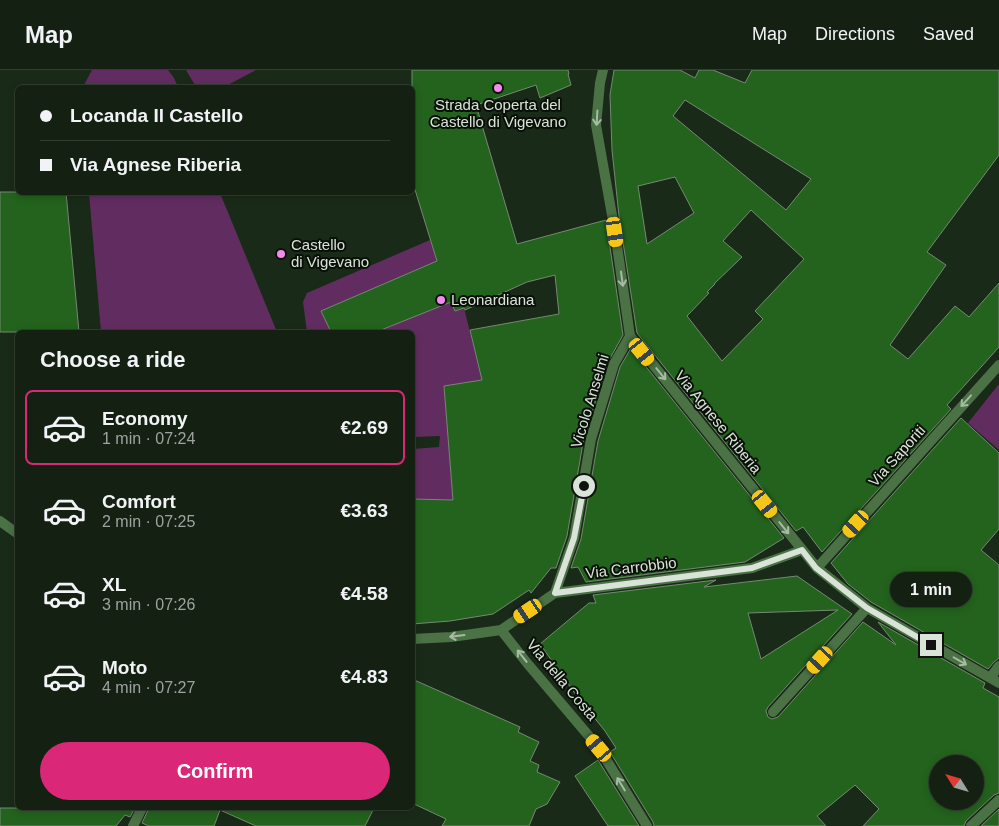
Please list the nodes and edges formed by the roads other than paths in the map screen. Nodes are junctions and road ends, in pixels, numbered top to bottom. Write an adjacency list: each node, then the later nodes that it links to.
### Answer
1 (603, 70): 2 (street, one-way to 2)
2 (630, 336): 6 (street, Via Agnese Riberia, one-way to 6); 8 (street, Vicolo Anselmi)
3 (999, 365): 7 (street, Via Saporiti, one-way to 7)
4 (0, 521): 5 (street)
5 (15, 532)
6 (802, 550): 7 (street, Via Agnese Riberia); 8 (street, Via Carrobbio)
7 (816, 568): 9 (street, Via Agnese Riberia)
8 (555, 593): 10 (street, Via Carrobbio)
9 (867, 608): 13 (street, Via Agnese Riberia, one-way to 13); 14 (street)
10 (501, 630): 11 (street, Via Carrobbio, one-way to 11); 18 (street, Via della Costa, one-way to 10)
11 (415, 639)
12 (999, 666): 13 (street)
13 (994, 681)
14 (773, 712)
15 (999, 800): 19 (street)
16 (141, 810): 17 (street)
17 (133, 826)
18 (647, 826)
19 (971, 826)

